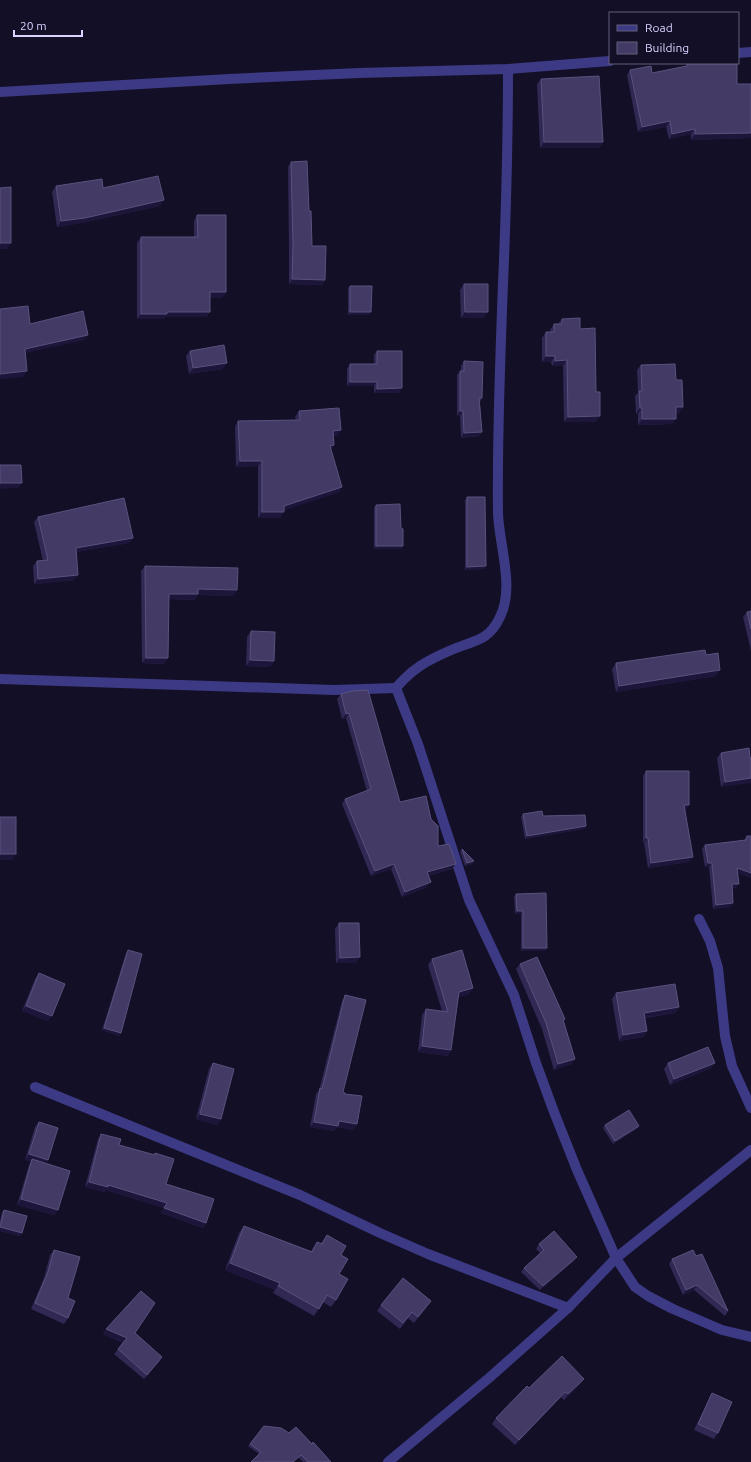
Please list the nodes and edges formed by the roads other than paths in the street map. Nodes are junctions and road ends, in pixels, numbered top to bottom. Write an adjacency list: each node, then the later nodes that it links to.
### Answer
1 (751, 52): 2 (street)
2 (739, 53)
3 (609, 61): 4 (street)
4 (508, 69): 5 (street); 7 (street)
5 (0, 92)
6 (0, 679): 7 (street)
7 (396, 688): 12 (street)
8 (699, 919): 10 (street)
9 (35, 1087): 13 (street)
10 (751, 1108)
11 (751, 1150): 12 (street)
12 (616, 1258): 13 (street); 14 (street)
13 (568, 1308): 15 (street)
14 (751, 1337)
15 (388, 1462)

